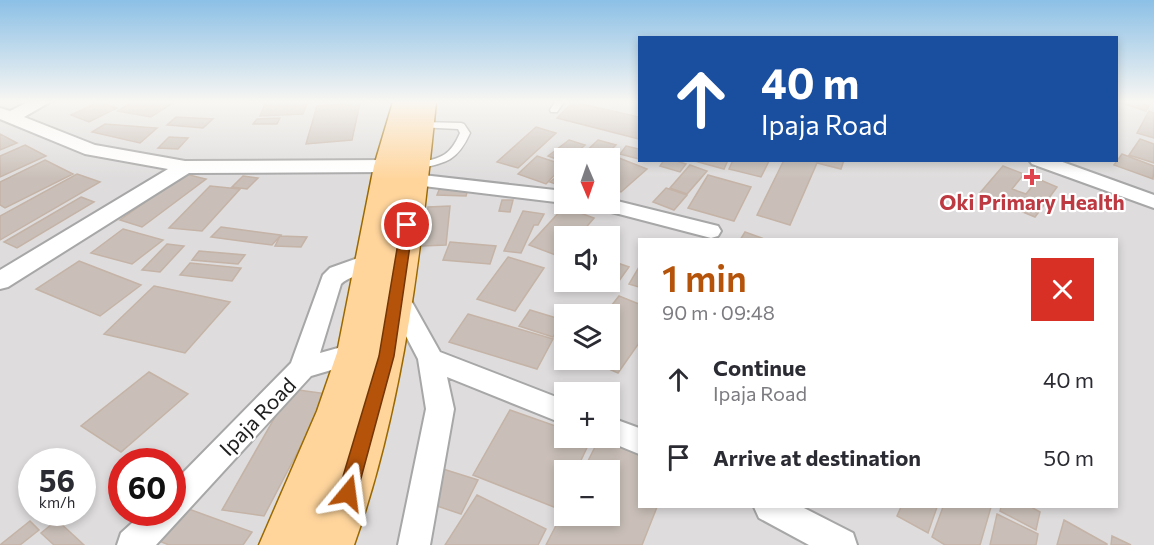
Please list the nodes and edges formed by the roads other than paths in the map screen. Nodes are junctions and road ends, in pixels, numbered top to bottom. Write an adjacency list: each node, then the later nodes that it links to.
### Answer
1 (36, 127): 5 (street)
2 (413, 127): 6 (main road)
3 (462, 127): 6 (lane)
4 (1044, 162): 8 (street)
5 (185, 167): 6 (street); 12 (street)
6 (406, 171): 7 (street); 11 (main road); 13 (main road)
7 (554, 194)
8 (1154, 202)
9 (620, 208): 10 (street)
10 (711, 231)
11 (372, 261): 14 (main road); 16 (street)
12 (0, 281)
13 (395, 292): 14 (main road); 15 (street)
14 (371, 354): 16 (street, Ipaja Road); 24 (main road); 25 (main road)
15 (431, 359): 17 (street); 26 (street)
16 (302, 368): 20 (street, Ipaja Road)
17 (554, 408)
18 (620, 433): 19 (street)
19 (638, 441)
20 (186, 491)
21 (772, 508): 27 (street)
22 (152, 526): 23 (street)
23 (133, 545)
24 (283, 545)
25 (330, 545)
26 (414, 545)
27 (841, 545)

